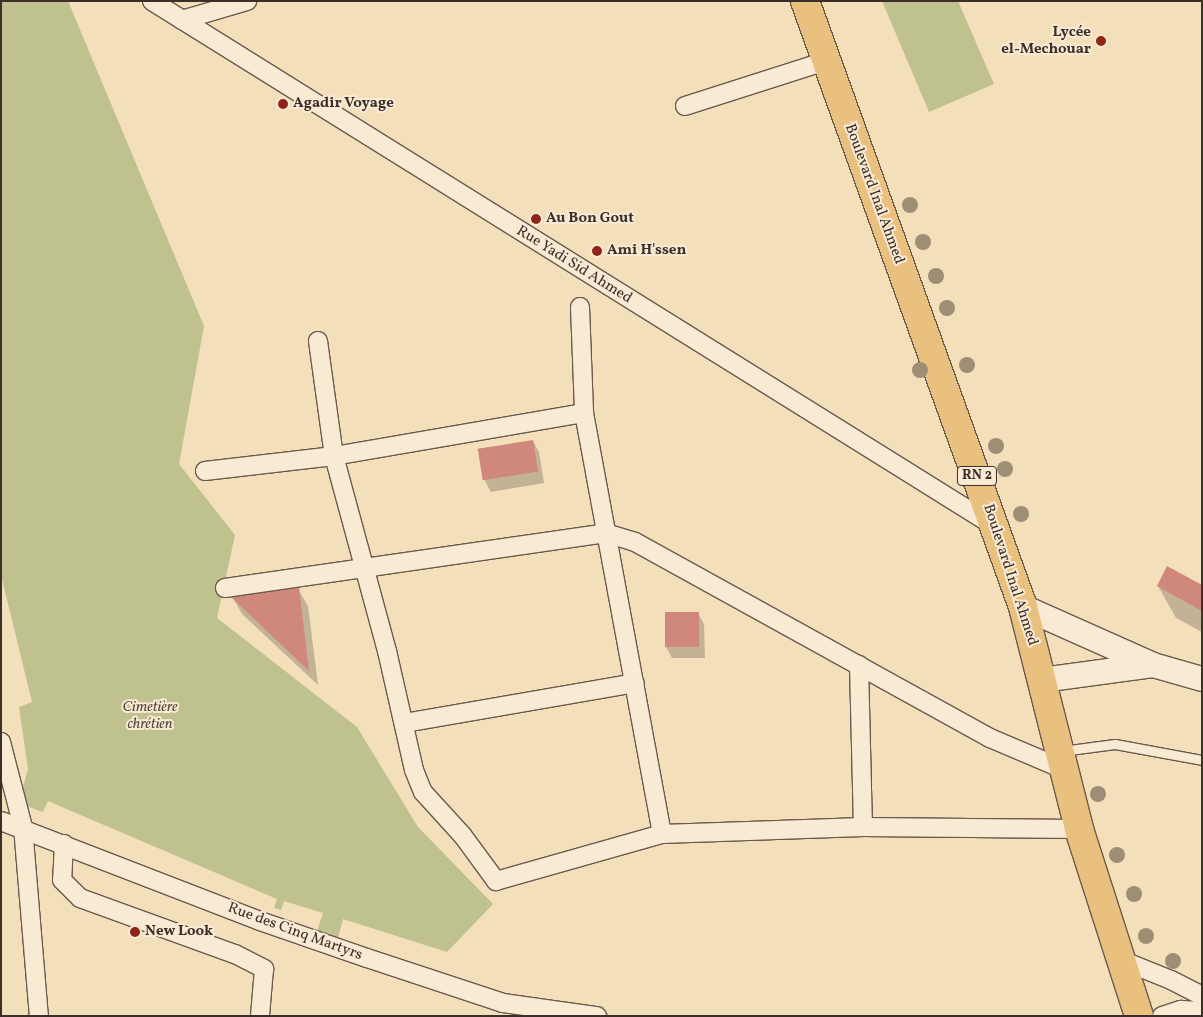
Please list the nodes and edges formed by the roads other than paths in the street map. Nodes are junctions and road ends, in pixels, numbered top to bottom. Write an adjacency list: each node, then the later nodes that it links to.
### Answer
1 (152, 1): 4 (street, Rue Yadi Sid Ahmed)
2 (247, 1): 4 (street)
3 (805, 1): 5 (main road, Boulevard Inal Ahmed / RN 2)
4 (182, 20): 12 (street, Rue Yadi Sid Ahmed)
5 (826, 61): 6 (street); 12 (main road, Boulevard Inal Ahmed / RN 2)
6 (685, 106)
7 (580, 307): 9 (street)
8 (318, 341): 10 (street)
9 (584, 413): 10 (street); 13 (street)
10 (334, 456): 11 (street); 14 (street)
11 (205, 472)
12 (996, 528): 16 (main road, Boulevard Inal Ahmed / RN 2)
13 (606, 533): 14 (street); 17 (street); 21 (street)
14 (366, 570): 15 (street); 22 (street)
15 (224, 588)
16 (1023, 607): 18 (main road); 20 (main road, Boulevard Inal Ahmed / RN 2)
17 (859, 665): 24 (street); 28 (street)
18 (1153, 665): 19 (main road); 20 (main road)
19 (1202, 679)
20 (1042, 680): 24 (main road, Boulevard Inal Ahmed / RN 2)
21 (635, 683): 22 (street); 30 (street)
22 (404, 723): 30 (street)
23 (1, 742): 27 (street)
24 (1062, 760): 25 (lane); 29 (main road, Boulevard Inal Ahmed / RN 2)
25 (1202, 760)
26 (1, 821): 27 (street, Rue des Cinq Martyrs)
27 (23, 826): 31 (street, Rue des Cinq Martyrs); 36 (street)
28 (863, 827): 29 (street); 30 (street)
29 (1079, 829): 32 (main road, Boulevard Inal Ahmed / RN 2)
30 (662, 834)
31 (64, 844): 34 (street, Rue des Cinq Martyrs); 37 (street)
32 (1119, 959): 33 (street); 39 (main road, Boulevard Inal Ahmed / RN 2)
33 (1202, 996)
34 (503, 1009): 38 (street, Rue des Cinq Martyrs)
35 (1202, 1010): 40 (street)
36 (39, 1016)
37 (260, 1016)
38 (597, 1016)
39 (1139, 1016)
40 (1162, 1016)

